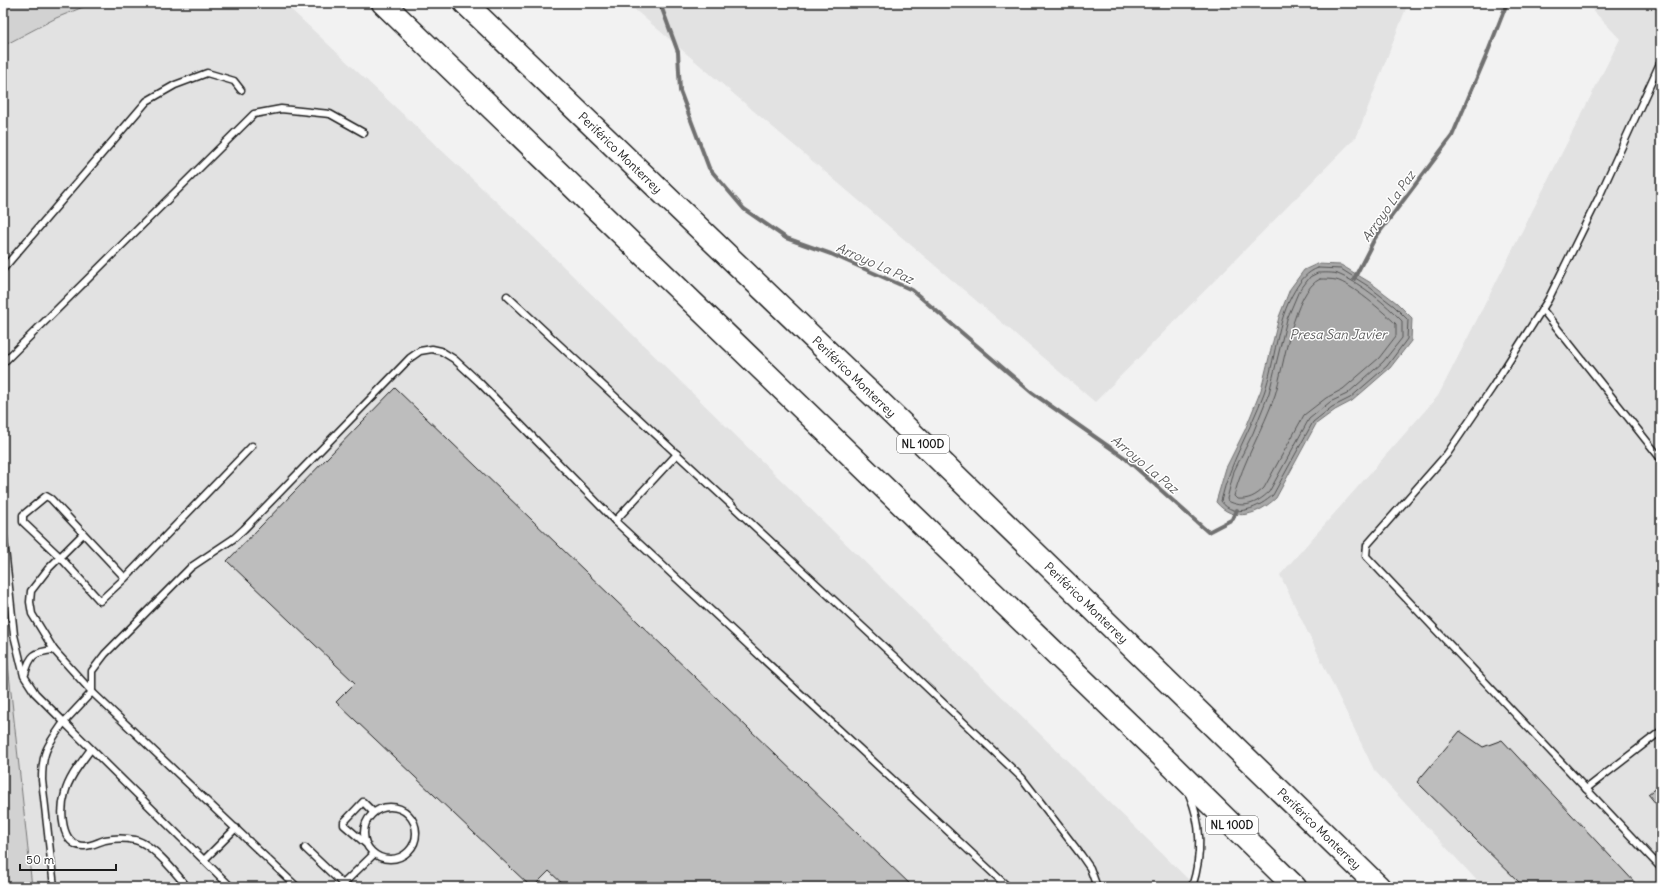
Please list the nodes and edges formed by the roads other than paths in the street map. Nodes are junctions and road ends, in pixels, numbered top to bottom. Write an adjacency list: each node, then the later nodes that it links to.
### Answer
1 (383, 3): 24 (highway, NL 100D)
2 (465, 3): 42 (highway, Periférico Monterrey / NL 100D)
3 (1661, 61): 8 (lane)
4 (241, 90): 6 (lane)
5 (364, 133): 9 (lane)
6 (3, 269)
7 (507, 296): 11 (lane)
8 (1542, 309): 12 (lane); 25 (lane)
9 (3, 363)
10 (252, 446): 17 (lane)
11 (677, 454): 13 (lane); 39 (lane)
12 (1661, 459)
13 (615, 521): 20 (lane); 38 (lane)
14 (3, 530): 19 (lane)
15 (83, 534): 16 (lane); 16 (lane); 17 (lane)
16 (60, 557): 17 (lane); 18 (lane)
17 (125, 578)
18 (54, 650): 19 (lane); 20 (lane)
19 (24, 676): 21 (lane)
20 (92, 692): 21 (lane); 27 (lane)
21 (64, 722): 23 (lane); 34 (lane)
22 (1661, 731): 25 (lane)
23 (91, 749): 31 (lane); 35 (lane)
24 (1169, 763): 40 (lane); 41 (highway, NL 100D)
25 (1586, 789): 32 (lane)
26 (373, 812): 28 (lane); 28 (lane); 30 (lane)
27 (236, 828): 31 (lane); 37 (lane)
28 (365, 843): 30 (lane)
29 (305, 848): 33 (lane)
30 (374, 854): 33 (lane)
31 (204, 860): 36 (lane)
32 (1661, 868)
33 (345, 885)
34 (54, 887)
35 (187, 887)
36 (231, 887)
37 (296, 887)
38 (1008, 887)
39 (1097, 887)
40 (1192, 887)
41 (1295, 887)
42 (1379, 887)

